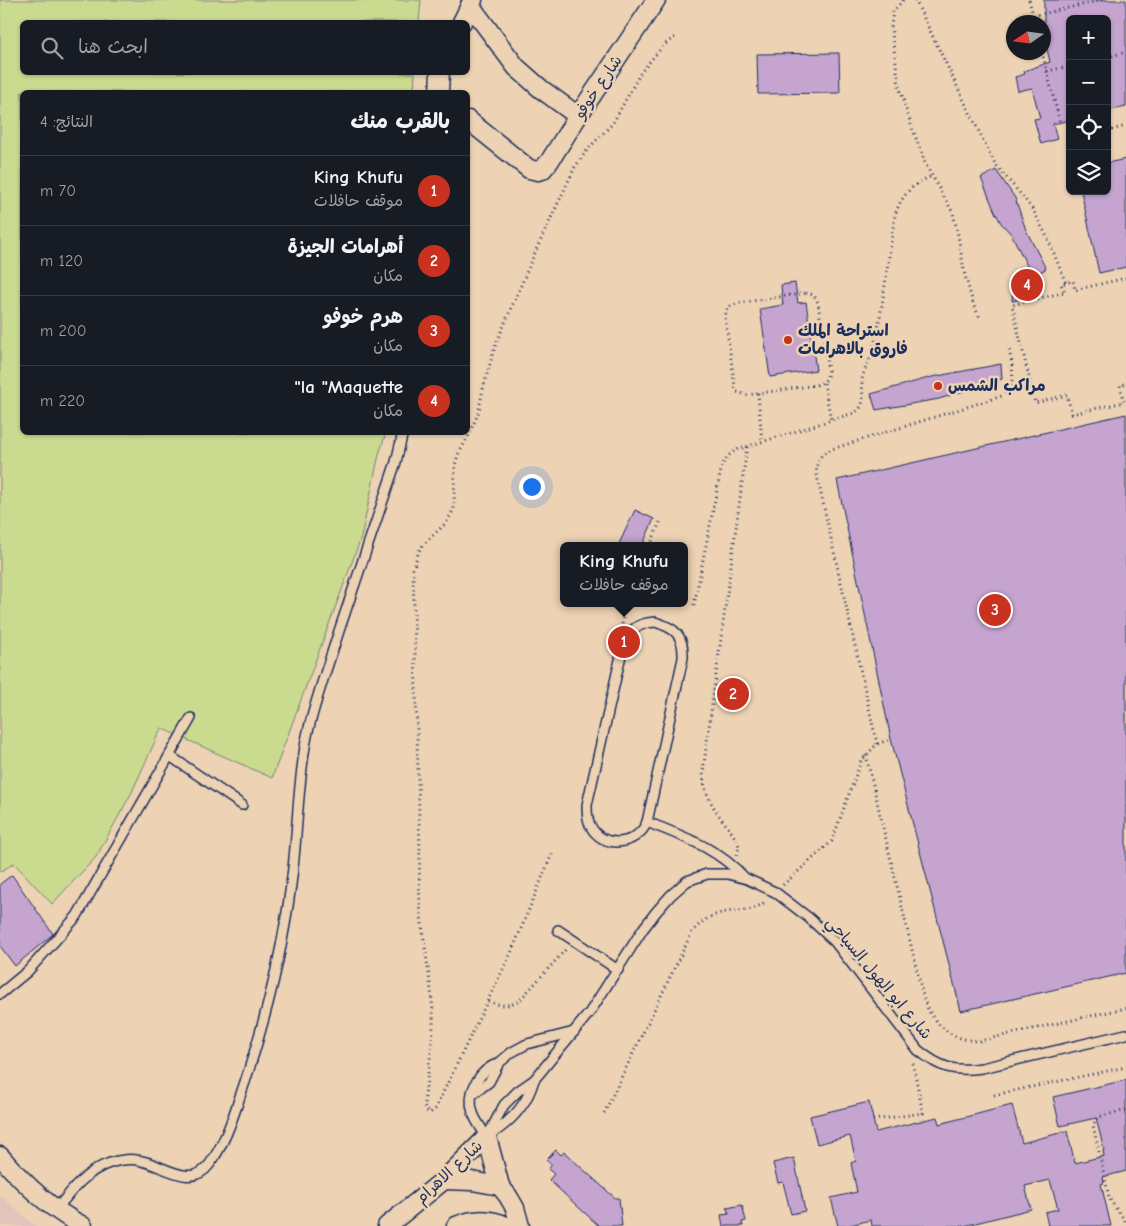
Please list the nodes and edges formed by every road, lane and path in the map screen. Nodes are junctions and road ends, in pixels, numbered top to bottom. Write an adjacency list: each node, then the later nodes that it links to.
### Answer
1 (903, 0): 21 (path)
2 (915, 0): 23 (path)
3 (1029, 0): 7 (path)
4 (1103, 0): 8 (path)
5 (472, 2): 9 (street); 16 (street)
6 (650, 3): 16 (street, شارع خوفو)
7 (1033, 15)
8 (1037, 15)
9 (463, 20)
10 (676, 36): 30 (path)
11 (1126, 52): 12 (path)
12 (1111, 56)
13 (1044, 60): 15 (path)
14 (1066, 67): 15 (path)
15 (1046, 71): 18 (path)
16 (578, 116): 17 (street, شارع خوفو)
17 (470, 122)
18 (1060, 123)
19 (1126, 126): 20 (path)
20 (1111, 130)
21 (932, 176): 24 (path); 29 (path)
22 (1126, 278): 23 (path)
23 (1066, 283): 27 (path)
24 (981, 320)
25 (1009, 349): 40 (path)
26 (824, 382): 28 (path); 28 (path); 29 (path)
27 (1126, 384)
28 (758, 393): 33 (path)
29 (831, 420): 33 (path)
30 (470, 433)
31 (402, 435): 68 (lane)
32 (469, 435): 53 (path)
33 (762, 442): 34 (path)
34 (747, 447): 37 (path); 46 (path)
35 (660, 522): 36 (path)
36 (652, 542)
37 (694, 605)
38 (191, 718): 42 (lane)
39 (891, 740): 40 (path)
40 (877, 744): 41 (path)
41 (866, 754): 48 (path); 54 (path)
42 (170, 756): 43 (lane); 52 (lane)
43 (242, 805)
44 (647, 822): 44 (lane); 46 (lane)
45 (552, 854): 53 (path)
46 (733, 865): 47 (lane)
47 (746, 879): 48 (lane, شارع ابو الهول السياحي); 51 (lane, شارع ابو الهول السياحي)
48 (775, 892): 56 (lane, شارع ابو الهول السياحي); 62 (path)
49 (558, 930): 50 (lane)
50 (574, 940): 51 (lane); 53 (path)
51 (618, 970): 55 (lane, شارع ابو الهول السياحي)
52 (0, 994)
53 (488, 1001)
54 (1126, 1008)
55 (574, 1032): 59 (lane, شارع ابو الهول السياحي); 64 (lane)
56 (1126, 1034)
57 (911, 1054): 63 (path)
58 (1126, 1066): 60 (path)
59 (534, 1080): 64 (lane, شارع ابو الهول السياحي); 64 (lane, شارع ابو الهول السياحي)
60 (994, 1095)
61 (1126, 1110): 69 (path)
62 (604, 1113)
63 (873, 1120)
64 (487, 1137): 66 (street, شارع الاهرام); 67 (street)
65 (0, 1156): 68 (street)
66 (444, 1180): 67 (street); 71 (street, شارع الاهرام)
67 (500, 1186): 74 (street)
68 (56, 1210): 70 (street)
69 (1126, 1225)
70 (83, 1226)
71 (387, 1226)
72 (456, 1226): 73 (street)
73 (506, 1226)
74 (520, 1226)

